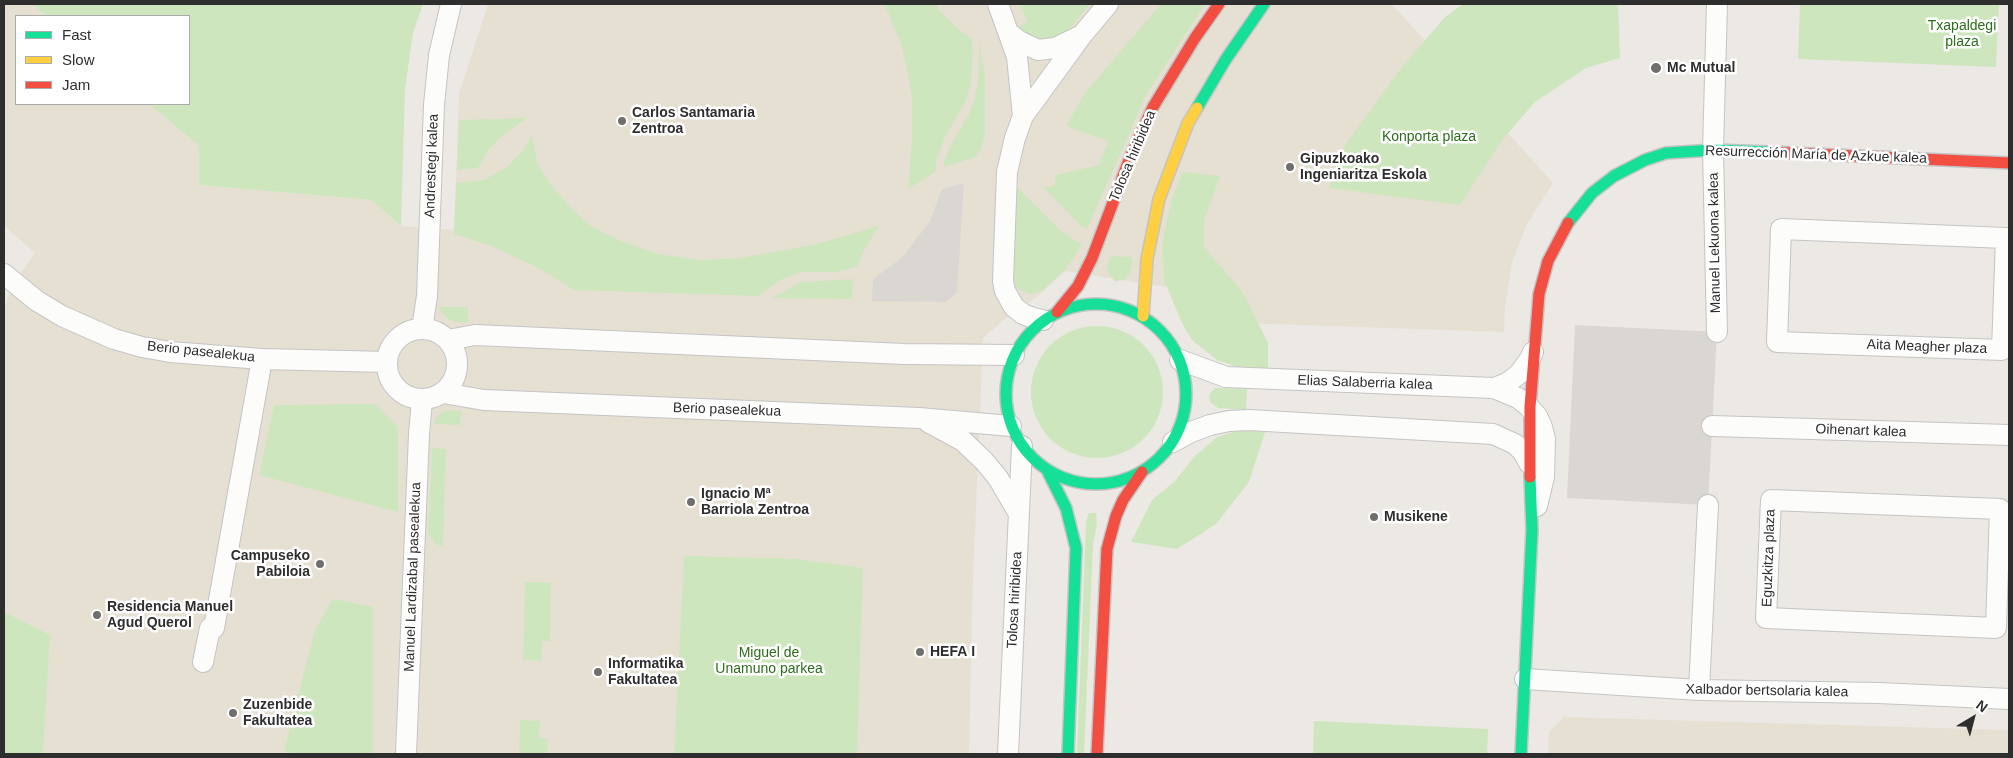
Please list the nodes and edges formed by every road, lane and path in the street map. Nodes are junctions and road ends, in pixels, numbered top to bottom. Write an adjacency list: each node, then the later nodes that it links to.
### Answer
1 (451, 4): 16 (street, Andrestegi kalea)
2 (998, 4): 7 (street)
3 (1108, 4): 8 (street)
4 (1219, 4): 14 (main road, Tolosa hiribidea)
5 (1264, 4): 15 (main road)
6 (1717, 4): 10 (street, Manuel Lekuona kalea)
7 (1010, 34): 8 (street); 9 (street)
8 (1082, 35): 9 (street)
9 (1023, 116): 14 (street)
10 (1713, 150): 11 (main road, Resurrección María de Azkue kalea); 17 (street, Manuel Lekuona kalea); 19 (main road, Resurrección María de Azkue kalea)
11 (2009, 163)
12 (1781, 229): 12 (street, Aita Meagher plaza)
13 (4, 274): 21 (street, Berio pasealekua)
14 (1050, 316): 15 (main road); 20 (main road, Tolosa hiribidea)
15 (1142, 316): 22 (main road)
16 (422, 328): 18 (street); 23 (street)
17 (1717, 332)
18 (448, 340): 20 (street); 25 (street)
19 (1534, 350): 24 (street); 27 (main road, Resurrección María de Azkue kalea)
20 (1014, 355): 29 (main road, Tolosa hiribidea)
21 (262, 359): 23 (street, Berio pasealekua); 41 (street)
22 (1180, 360): 24 (street, Elias Salaberria kalea); 32 (main road)
23 (387, 362): 26 (street)
24 (1494, 388): 27 (street, Resurrección María de Azkue kalea)
25 (443, 393): 26 (street); 28 (street, Berio pasealekua)
26 (422, 400): 45 (street, Manuel Lardizabal pasealekua)
27 (1530, 407): 34 (main road, Resurrección María de Azkue kalea); 40 (street, Resurrección María de Azkue kalea)
28 (919, 418): 29 (street, Berio pasealekua); 39 (street)
29 (1011, 426): 33 (main road, Tolosa hiribidea)
30 (1712, 426): 31 (street, Oihenart kalea)
31 (2009, 435)
32 (1173, 442): 34 (street); 36 (main road)
33 (1022, 446): 35 (main road, Tolosa hiribidea); 39 (street, Tolosa hiribidea)
34 (1529, 463): 40 (main road, Resurrección María de Azkue kalea)
35 (1046, 470): 36 (main road); 47 (main road)
36 (1142, 472): 48 (main road)
37 (1708, 505): 43 (street)
38 (2000, 509): 38 (street, Eguzkitza plaza)
39 (1019, 514): 46 (street, Tolosa hiribidea)
40 (1532, 530): 42 (main road, Resurrección María de Azkue kalea)
41 (203, 662)
42 (1525, 679): 43 (street, Xalbador bertsolaria kalea); 49 (main road, Resurrección María de Azkue kalea)
43 (1699, 690): 44 (street, Xalbador bertsolaria kalea)
44 (2009, 700)
45 (406, 754)
46 (1008, 754)
47 (1068, 754)
48 (1096, 754)
49 (1521, 754)

